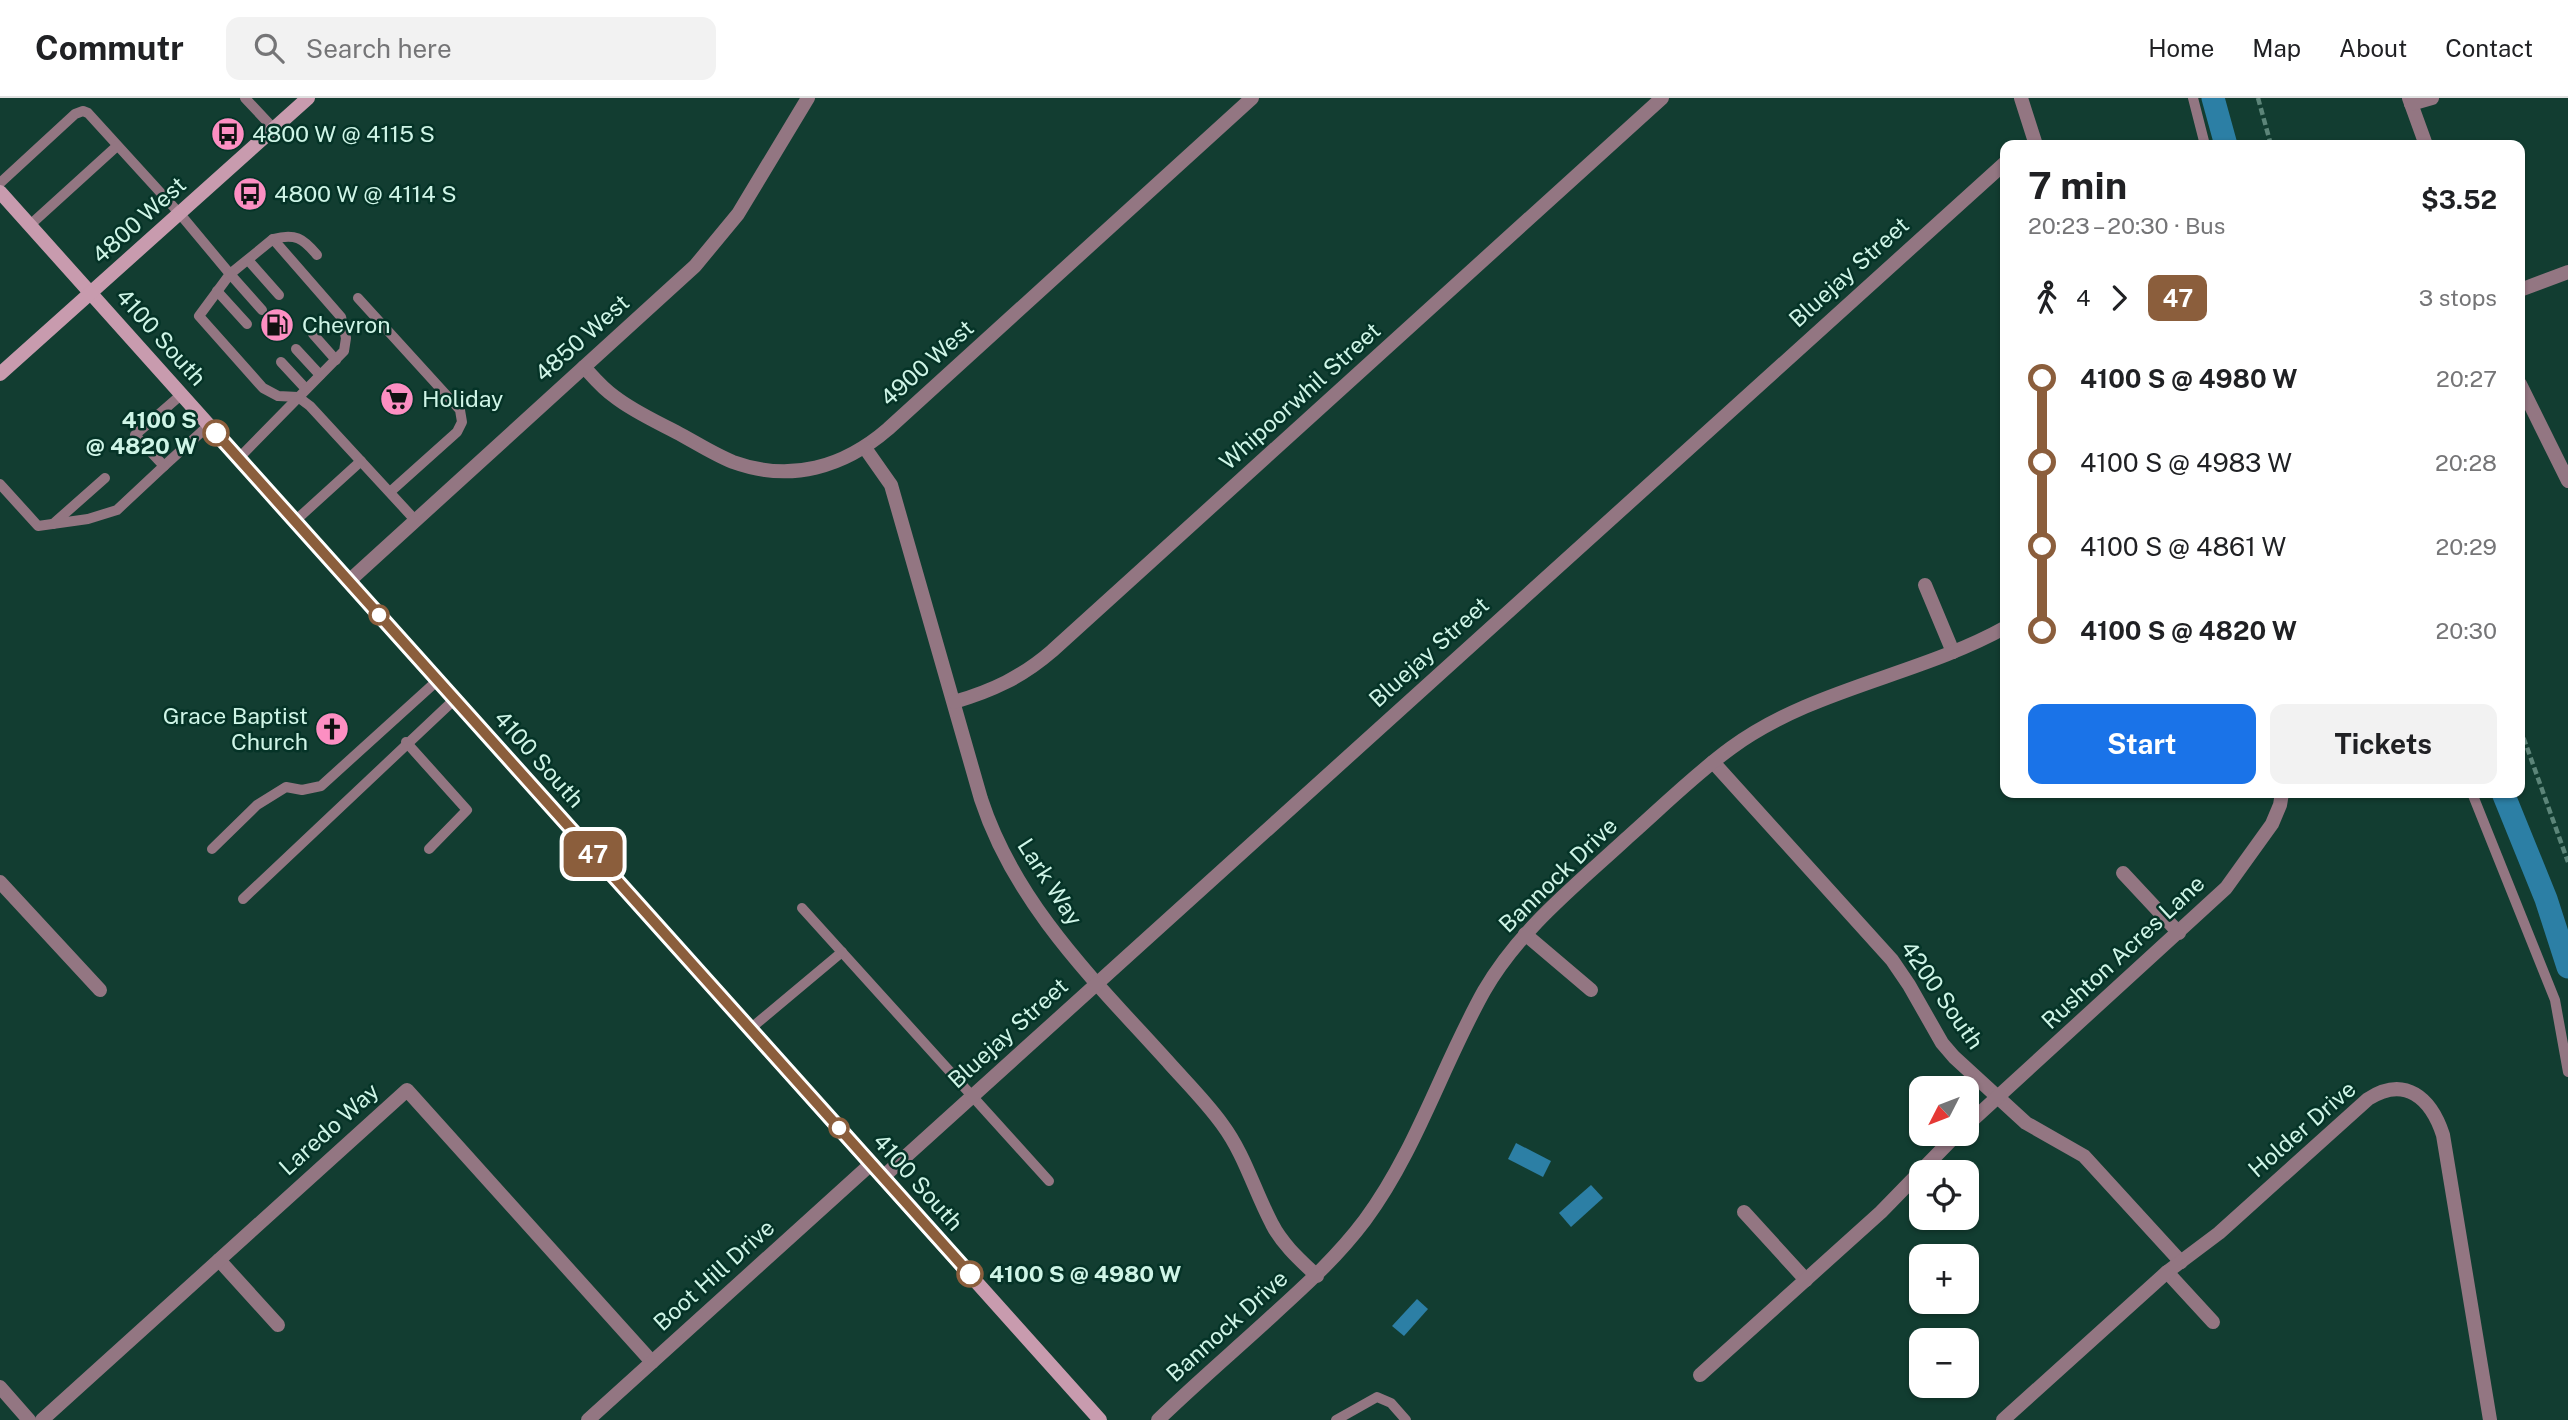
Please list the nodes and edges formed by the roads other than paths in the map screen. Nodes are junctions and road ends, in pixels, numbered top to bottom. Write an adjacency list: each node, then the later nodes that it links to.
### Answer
1 (245, 98): 10 (lane)
2 (308, 98): 10 (main road, 4800 West)
3 (808, 98): 36 (street, 4850 West)
4 (1252, 98): 44 (street, 4900 West)
5 (1662, 98): 62 (street, Whipoorwhil Street)
6 (2021, 98): 11 (street)
7 (2193, 98): 12 (lane)
8 (2432, 98): 9 (street)
9 (2410, 101): 13 (street)
10 (274, 129): 18 (main road, 4800 West)
11 (2034, 140)
12 (2204, 140)
13 (2424, 140)
14 (117, 146): 16 (lane); 18 (lane); 19 (lane)
15 (2000, 167): 76 (street, Bluejay Street)
16 (0, 183)
17 (0, 192): 19 (main road, 4100 South)
18 (180, 214): 24 (lane); 27 (main road, 4800 West)
19 (30, 225): 27 (main road, 4100 South)
20 (273, 240): 21 (lane); 22 (lane); 34 (lane)
21 (317, 255)
22 (248, 260): 24 (lane); 28 (lane)
23 (2568, 272): 25 (street)
24 (230, 274): 26 (lane); 30 (lane)
25 (2525, 288)
26 (217, 291): 31 (lane); 39 (lane)
27 (91, 293): 37 (main road, 4800 West); 40 (main road, 4100 South)
28 (279, 295)
29 (358, 298): 52 (lane)
30 (262, 310)
31 (247, 324)
32 (313, 334): 34 (lane)
33 (296, 349): 38 (lane)
34 (336, 360): 38 (lane)
35 (281, 362): 39 (lane)
36 (584, 367): 44 (street, 4900 West); 54 (street, 4850 West)
37 (0, 374)
38 (320, 375): 39 (lane)
39 (302, 393): 46 (lane); 47 (lane)
40 (182, 394): 42 (main road, 4100 South); 43 (lane)
41 (2525, 394): 50 (street)
42 (209, 425): 46 (main road, 4100 South); 48 (lane)
43 (139, 439): 45 (lane); 48 (lane)
44 (865, 447): 62 (street, Lark Way)
45 (133, 453)
46 (239, 458): 53 (main road, 4100 South)
47 (360, 461): 52 (lane); 53 (lane)
48 (164, 466): 55 (lane)
49 (105, 478): 55 (lane)
50 (2568, 481)
51 (0, 484): 55 (lane)
52 (390, 492): 54 (lane)
53 (295, 521): 56 (main road, 4100 South)
54 (416, 521): 56 (street, 4850 West)
55 (53, 524)
56 (349, 581): 60 (main road, 4100 South)
57 (1925, 585): 59 (street)
58 (2000, 630): 59 (street, Bannock Drive)
59 (1953, 652): 64 (street, Bannock Drive)
60 (438, 680): 61 (main road, 4100 South); 67 (lane)
61 (455, 699): 63 (lane); 79 (main road, 4100 South)
62 (954, 702): 76 (street, Lark Way)
63 (407, 742): 68 (lane); 71 (lane)
64 (1713, 762): 74 (street, Bannock Drive); 82 (street, 4200 South)
65 (2281, 798): 73 (street, Rushton Acres Lane)
66 (2474, 798): 80 (lane)
67 (212, 849)
68 (429, 849)
69 (2123, 873): 73 (street)
70 (0, 882): 77 (street)
71 (243, 899)
72 (802, 908): 75 (lane)
73 (2179, 933): 82 (street, Rushton Acres Lane)
74 (1525, 934): 78 (street); 92 (street, Bannock Drive)
75 (842, 952): 79 (lane); 81 (lane)
76 (1097, 984): 81 (street, Bluejay Street); 92 (street, Lark Way)
77 (100, 990)
78 (1591, 990)
79 (750, 1029): 85 (main road, 4100 South)
80 (2568, 1072)
81 (971, 1097): 86 (street, Bluejay Street); 87 (lane)
82 (1997, 1098): 83 (street, Rushton Acres Lane); 90 (street, 4200 South)
83 (1979, 1114)
84 (1945, 1146): 93 (street)
85 (871, 1164): 86 (main road, 4100 South); 96 (street, Boot Hill Drive)
86 (883, 1177): 102 (main road, 4100 South)
87 (1049, 1181)
88 (1744, 1212): 93 (street)
89 (219, 1259): 95 (street); 96 (street, Laredo Way); 100 (street, Laredo Way)
90 (2181, 1262): 91 (street, Holder Drive); 107 (street, Holder Drive)
91 (2167, 1272): 94 (street); 106 (street, Holder Drive)
92 (1317, 1276): 103 (street, Bannock Drive)
93 (1806, 1280): 97 (street)
94 (2213, 1322)
95 (278, 1325)
96 (652, 1362): 101 (street, Boot Hill Drive)
97 (1700, 1375)
98 (0, 1387): 99 (street)
99 (29, 1420)
100 (42, 1420)
101 (587, 1420)
102 (1100, 1420)
103 (1157, 1420)
104 (1336, 1420): 105 (lane)
105 (1406, 1420)
106 (2003, 1420)
107 (2490, 1420)

